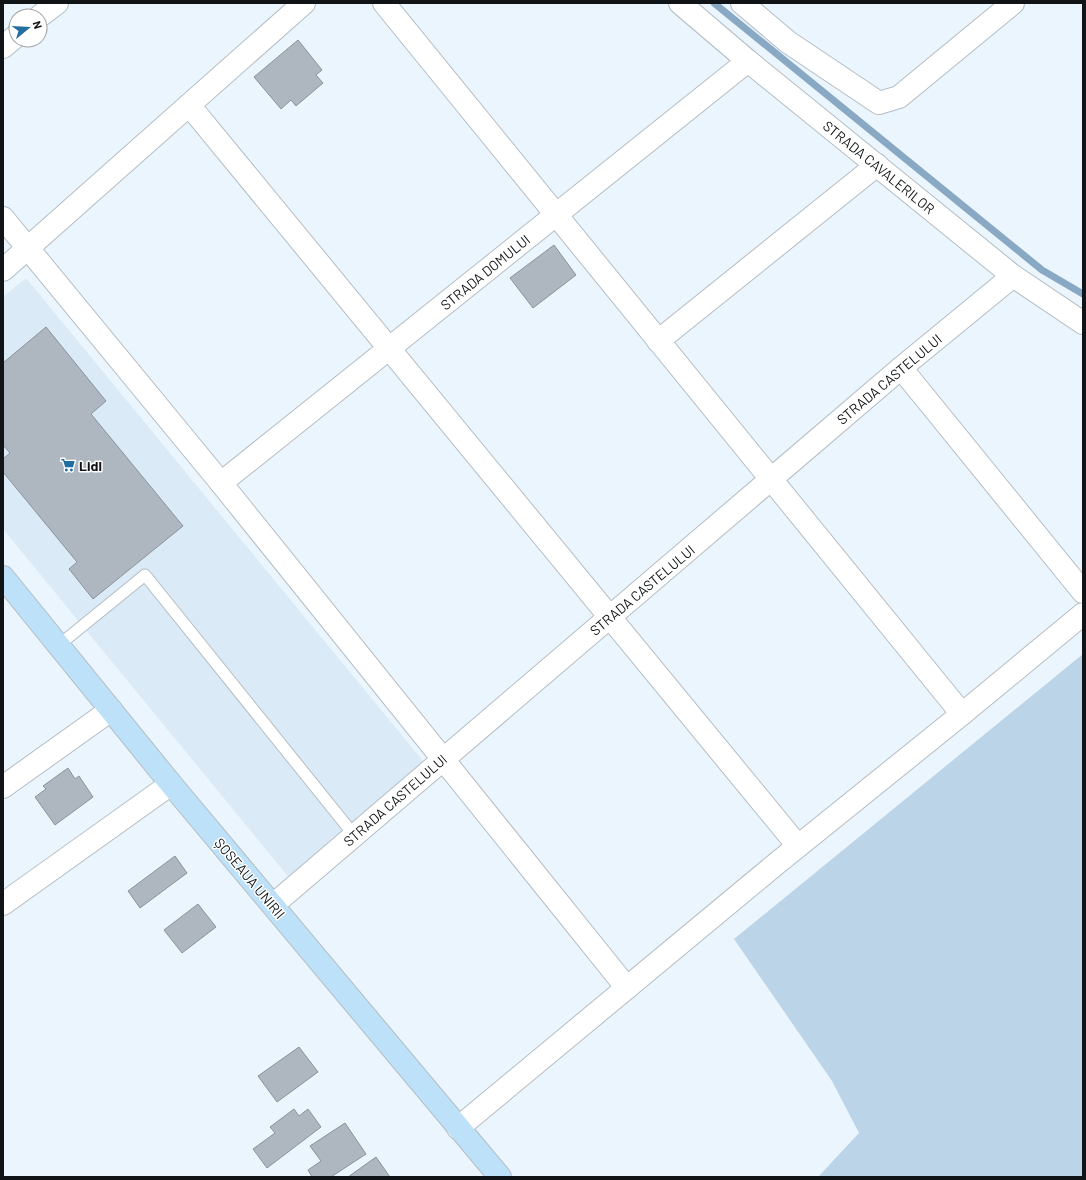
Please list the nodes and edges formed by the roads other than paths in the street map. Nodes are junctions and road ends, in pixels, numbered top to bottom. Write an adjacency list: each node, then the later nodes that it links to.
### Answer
1 (56, 3): 7 (street)
2 (304, 3): 9 (street)
3 (384, 3): 11 (street)
4 (680, 3): 8 (street, STRADA CAVALERILOR)
5 (742, 3): 6 (street)
6 (1013, 3)
7 (48, 10)
8 (748, 61): 10 (street, STRADA CAVALERILOR); 11 (street, STRADA DOMULUI)
9 (189, 105): 13 (street); 18 (street)
10 (877, 165): 15 (street, STRADA CAVALERILOR); 17 (street)
11 (556, 215): 17 (street); 18 (street, STRADA DOMULUI)
12 (3, 218): 13 (street)
13 (27, 248): 14 (street); 21 (street)
14 (3, 270)
15 (1013, 276): 16 (street, STRADA CAVALERILOR); 19 (street, STRADA CASTELULUI)
16 (1083, 323)
17 (658, 340): 20 (street)
18 (389, 349): 21 (street, STRADA DOMULUI); 25 (street)
19 (901, 368): 20 (street, STRADA CASTELULUI); 23 (street)
20 (771, 479): 25 (street, STRADA CASTELULUI); 28 (street)
21 (221, 483): 29 (street)
22 (3, 577): 26 (main road, ȘOSEAUA UNIRII)
23 (1083, 592)
24 (1083, 614): 28 (street)
25 (610, 618): 29 (street, STRADA CASTELULUI); 33 (street)
26 (59, 645): 27 (main road, ȘOSEAUA UNIRII); 32 (lane)
27 (111, 710): 30 (main road, ȘOSEAUA UNIRII); 31 (street)
28 (962, 714): 33 (street)
29 (442, 760): 32 (street, STRADA CASTELULUI); 36 (street)
30 (171, 784): 34 (street); 35 (main road, ȘOSEAUA UNIRII)
31 (3, 787)
32 (354, 835): 35 (street, STRADA CASTELULUI)
33 (798, 846): 36 (street)
34 (3, 904)
35 (273, 905): 37 (main road, ȘOSEAUA UNIRII)
36 (627, 988): 37 (street)
37 (458, 1128): 38 (main road, ȘOSEAUA UNIRII)
38 (500, 1177)

